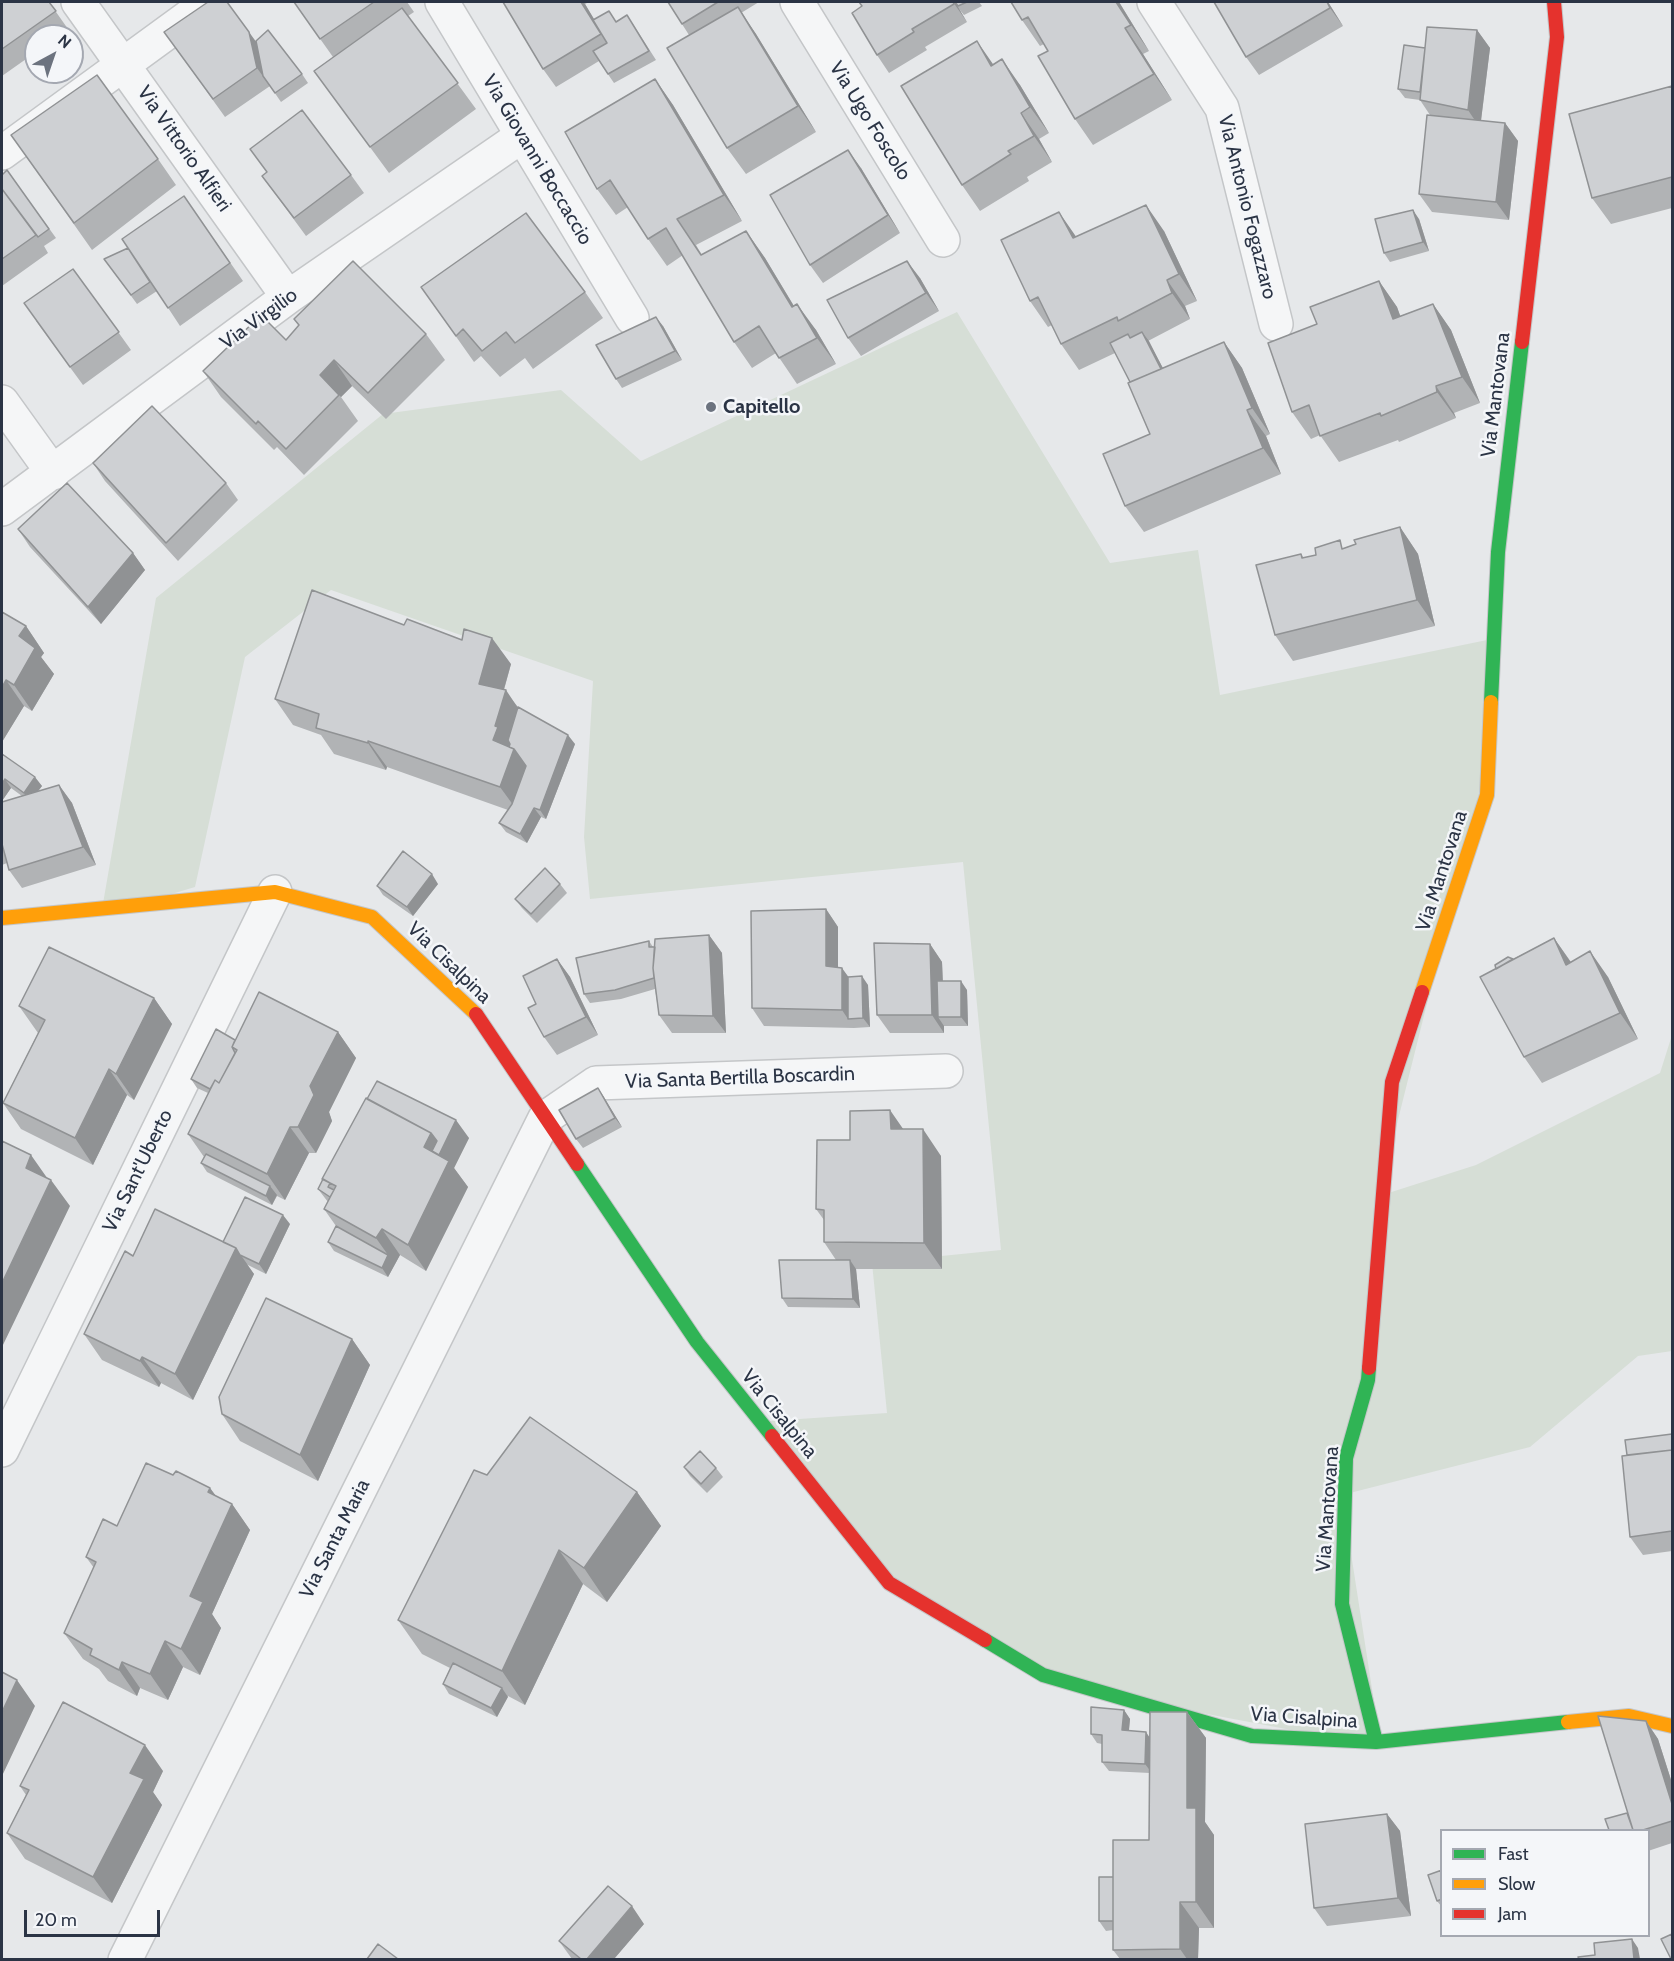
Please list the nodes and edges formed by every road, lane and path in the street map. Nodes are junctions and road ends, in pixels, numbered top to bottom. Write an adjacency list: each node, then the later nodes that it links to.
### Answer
1 (78, 2): 7 (street, Via Vittorio Alfieri)
2 (209, 2): 7 (street)
3 (442, 2): 8 (street, Via Giovanni Boccaccio)
4 (797, 2): 10 (street, Via Ugo Foscolo)
5 (1154, 2): 13 (street, Via Antonio Fogazzaro)
6 (1554, 2): 23 (street, Via Mantovana)
7 (124, 65): 9 (street); 11 (street, Via Vittorio Alfieri)
8 (522, 136): 11 (street, Via Virgilio); 12 (street, Via Giovanni Boccaccio)
9 (2, 153)
10 (943, 240)
11 (288, 297): 15 (street, Via Virgilio)
12 (632, 318)
13 (1276, 324)
14 (2, 402): 15 (street)
15 (53, 473): 16 (street, Via Virgilio)
16 (2, 509)
17 (275, 892): 18 (street, Via Cisalpina); 20 (street, Via Cisalpina); 21 (street, Via Sant'Uberto)
18 (2, 918)
19 (946, 1071): 20 (street, Via Santa Bertilla Boscardin)
20 (545, 1118): 23 (street, Via Cisalpina); 24 (street, Via Santa Maria)
21 (2, 1450)
22 (1672, 1726): 23 (street, Via Cisalpina)
23 (1376, 1742)
24 (125, 1959)

